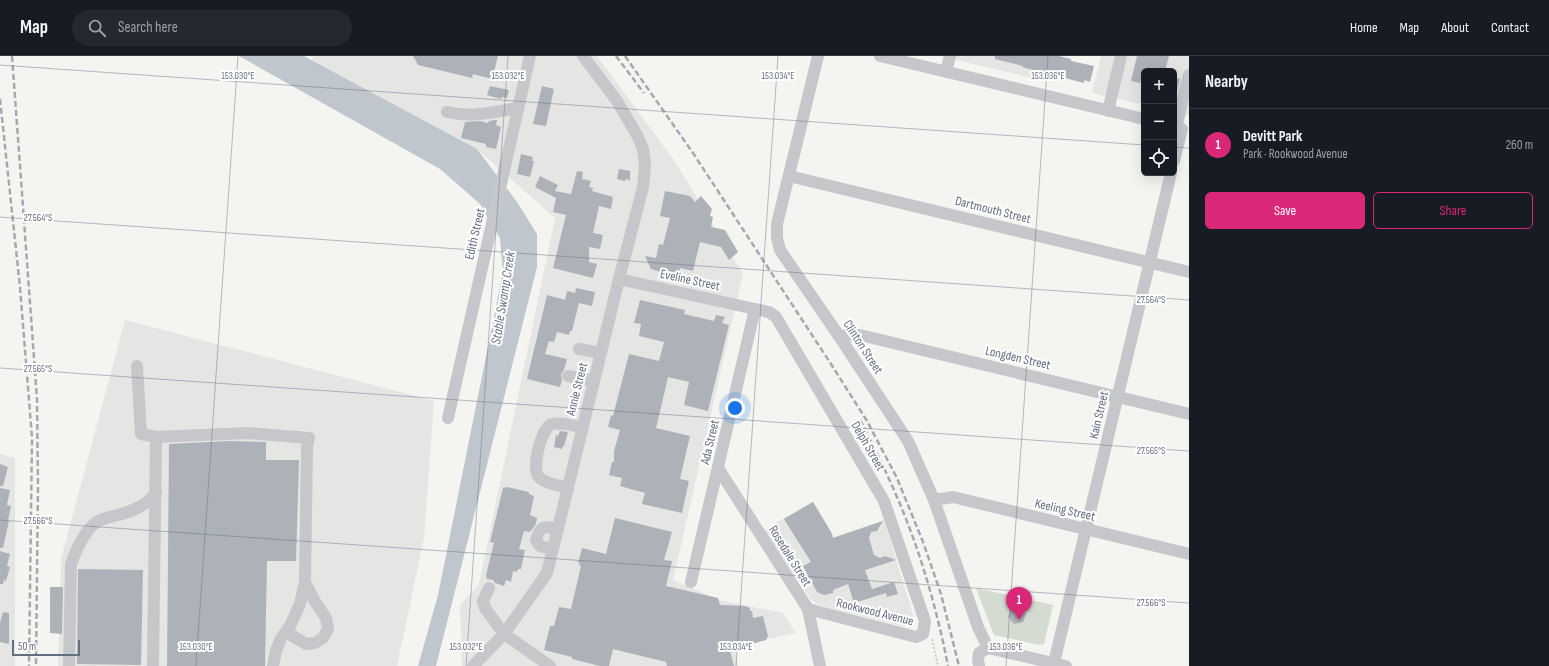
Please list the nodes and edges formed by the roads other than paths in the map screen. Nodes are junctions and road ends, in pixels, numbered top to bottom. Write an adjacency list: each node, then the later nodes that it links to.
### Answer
1 (530, 56): 10 (street, Edith Street)
2 (583, 56): 20 (street, Annie Street)
3 (818, 56): 16 (street, Clinton Street)
4 (880, 56): 7 (street)
5 (950, 56): 8 (street)
6 (1121, 56): 11 (street)
7 (909, 59): 8 (street)
8 (946, 72): 11 (street)
9 (1189, 75): 14 (street)
10 (518, 108): 12 (street); 30 (street, Edith Street)
11 (1108, 111): 13 (street)
12 (447, 112)
13 (1141, 119)
14 (1180, 128): 15 (street)
15 (1177, 144)
16 (790, 176): 18 (street, Dartmouth Street); 22 (street, Clinton Street)
17 (1170, 176): 18 (street, Kain Street)
18 (1150, 263): 19 (street, Dartmouth Street); 28 (street, Kain Street)
19 (1189, 272)
20 (619, 279): 21 (street, Eveline Street); 24 (street, Annie Street)
21 (754, 309): 33 (street, Ada Street); 45 (street, Delph Street)
22 (839, 336): 28 (street, Longden Street); 36 (street, Clinton Street)
23 (579, 349): 24 (street)
24 (601, 353): 27 (street, Annie Street)
25 (137, 366): 32 (street)
26 (568, 376): 27 (street)
27 (594, 381): 31 (street, Annie Street)
28 (1118, 396): 29 (street, Longden Street); 38 (street, Kain Street)
29 (1189, 414)
30 (448, 418)
31 (583, 427): 34 (street, Annie Street); 34 (street)
32 (156, 437): 35 (street); 41 (street)
33 (718, 468): 42 (street, Ada Street); 44 (street, Rosedale Street)
34 (568, 488): 37 (street, Annie Street)
35 (156, 493): 50 (street); 51 (street)
36 (934, 500): 38 (street, Keeling Street); 48 (street, Clinton Street)
37 (558, 529): 39 (street, Annie Street); 39 (street)
38 (1086, 529): 40 (street, Keeling Street); 49 (street, Kain Street)
39 (553, 549): 47 (street, Annie Street)
40 (1189, 554)
41 (305, 582): 46 (street); 46 (street)
42 (691, 582)
43 (489, 588): 47 (street)
44 (808, 609): 45 (street, Rookwood Avenue); 55 (street, Rosedale Street)
45 (925, 621)
46 (286, 632): 52 (street)
47 (504, 634): 53 (street, Annie Street); 54 (street)
48 (988, 648): 49 (street); 56 (street)
49 (1060, 665)
50 (69, 666)
51 (153, 666)
52 (273, 666)
53 (473, 666)
54 (550, 666)
55 (820, 666)
56 (980, 666)

